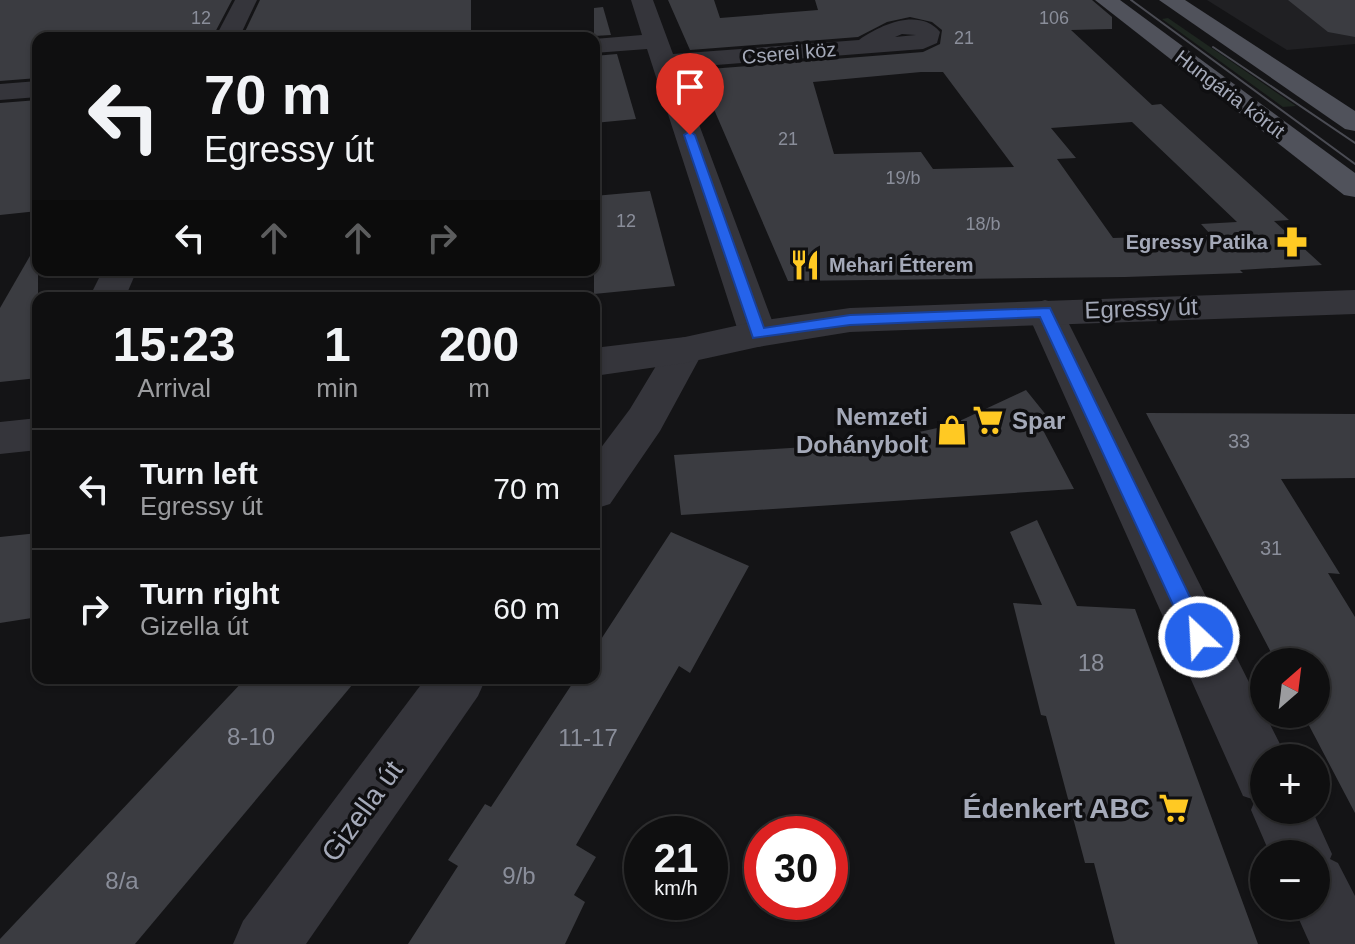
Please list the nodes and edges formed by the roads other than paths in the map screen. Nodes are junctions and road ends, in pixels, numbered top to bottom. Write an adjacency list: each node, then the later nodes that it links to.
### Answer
1 (246, 0): 5 (street)
2 (642, 0): 8 (street)
3 (1106, 0): 12 (main road, Hungária körút)
4 (1170, 0): 11 (main road, Hungária körút)
5 (230, 32)
6 (600, 47): 8 (street, Cserei köz)
7 (865, 47): 8 (street, Cserei köz)
8 (661, 52): 15 (street)
9 (32, 89): 10 (street)
10 (0, 92)
11 (1355, 123)
12 (1355, 188)
13 (1355, 302): 14 (street, Egressy út)
14 (1045, 312): 15 (street, Egressy út); 22 (street)
15 (758, 334): 16 (street, Egressy út)
16 (685, 350): 17 (street, Egressy út); 20 (street)
17 (600, 361)
18 (32, 435): 19 (street)
19 (0, 438)
20 (600, 483)
21 (455, 684): 24 (street, Gizella út)
22 (1250, 745)
23 (1330, 914): 25 (street)
24 (266, 944)
25 (1344, 944)

